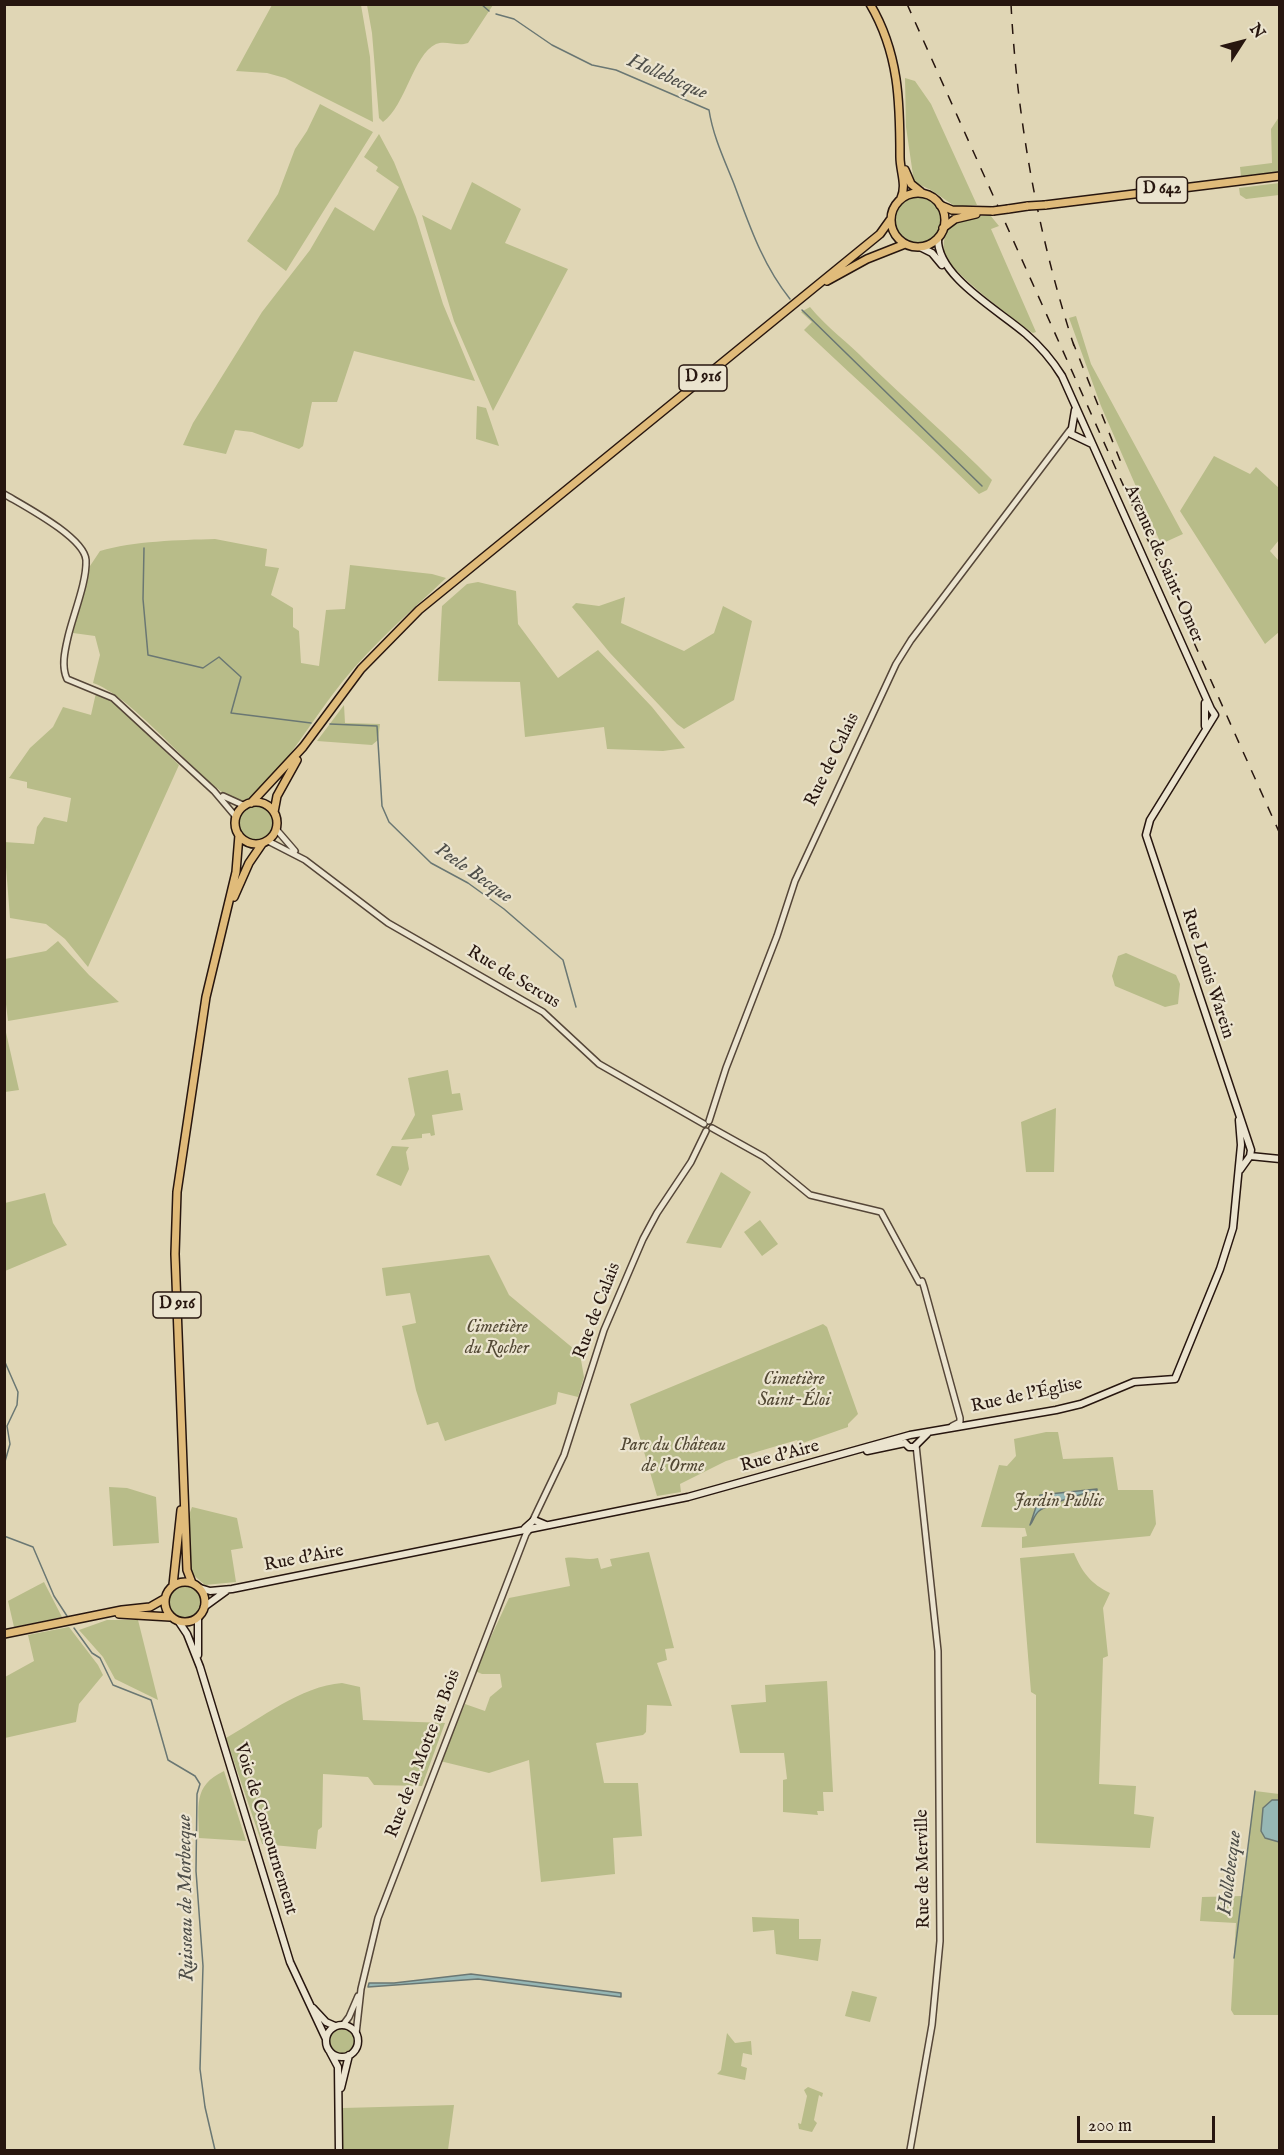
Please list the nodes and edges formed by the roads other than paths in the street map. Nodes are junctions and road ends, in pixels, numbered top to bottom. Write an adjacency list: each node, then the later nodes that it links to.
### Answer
1 (870, 4): 2 (main road)
2 (901, 142): 4 (main road); 5 (main road)
3 (1280, 176): 7 (main road, D 642, bridge)
4 (923, 193): 5 (main road); 6 (main road)
5 (901, 198): 8 (main road)
6 (940, 205): 7 (main road); 9 (main road)
7 (993, 211): 9 (main road)
8 (890, 220): 11 (main road); 13 (main road, D 916)
9 (943, 228): 10 (main road)
10 (938, 238): 12 (main road); 14 (main road, Avenue de Saint-Omer)
11 (905, 244): 12 (main road); 13 (main road, D 916)
12 (920, 247): 15 (main road)
13 (807, 294): 18 (main road, D 916)
14 (1084, 426): 15 (main road); 15 (main road); 16 (main road, Avenue de Saint-Omer)
15 (1074, 432): 16 (main road); 30 (street, Rue de Calais)
16 (1095, 447): 25 (main road, Avenue de Saint-Omer)
17 (4, 494): 19 (street)
18 (303, 747): 20 (main road, D 916); 21 (main road, D 916)
19 (214, 791): 20 (street); 22 (street)
20 (248, 805): 21 (main road); 22 (main road)
21 (274, 812): 23 (main road)
22 (237, 817): 24 (main road)
23 (276, 830): 26 (main road); 27 (street, Rue de Sercus)
24 (239, 835): 26 (main road); 28 (main road, D 916)
25 (1146, 838): 29 (main road, Rue Louis Warein)
26 (265, 842): 27 (street, Rue de Sercus); 28 (main road, D 916)
27 (305, 860): 30 (street, Rue de Sercus)
28 (224, 922): 39 (main road, D 916)
29 (1239, 1120): 32 (main road, Rue Louis Warein); 33 (main road, Rue Louis Warein)
30 (706, 1123): 31 (street)
31 (709, 1129): 37 (street); 40 (street, Rue de Calais)
32 (1240, 1151): 33 (main road); 33 (main road); 35 (main road, Rue Louis Warein)
33 (1249, 1153): 34 (main road); 35 (main road, Rue Louis Warein)
34 (1280, 1158)
35 (1239, 1173): 36 (main road, Rue Louis Warein)
36 (1176, 1378): 37 (main road, Rue de l'Église)
37 (952, 1426): 38 (main road, Rue d'Aire)
38 (911, 1441): 40 (main road, Rue d'Aire); 62 (street, Rue de Merville)
39 (183, 1477): 41 (main road, D 916); 42 (main road, D 916)
40 (532, 1527): 44 (main road, Rue d'Aire); 53 (street, Rue de la Motte au Bois)
41 (192, 1583): 42 (main road); 43 (main road)
42 (173, 1586): 45 (main road)
43 (200, 1588): 44 (main road, Rue d'Aire); 46 (main road)
44 (232, 1589): 46 (main road, Rue d'Aire)
45 (164, 1599): 47 (main road); 48 (main road)
46 (204, 1607): 49 (main road)
47 (111, 1613): 48 (main road); 51 (main road)
48 (170, 1617): 50 (main road)
49 (198, 1618): 50 (main road); 52 (main road, Voie de Contournement)
50 (178, 1622): 52 (main road, Voie de Contournement)
51 (4, 1634)
52 (200, 1667): 54 (main road, Voie de Contournement)
53 (361, 1989): 55 (street, Rue de la Motte au Bois); 56 (street, Rue de la Motte au Bois)
54 (305, 1998): 55 (main road); 57 (main road)
55 (339, 2025): 56 (main road); 57 (main road)
56 (356, 2034): 59 (main road)
57 (326, 2039): 58 (main road)
58 (330, 2052): 59 (main road); 60 (main road)
59 (349, 2055): 60 (main road)
60 (339, 2100): 61 (main road)
61 (339, 2151)
62 (910, 2151)

